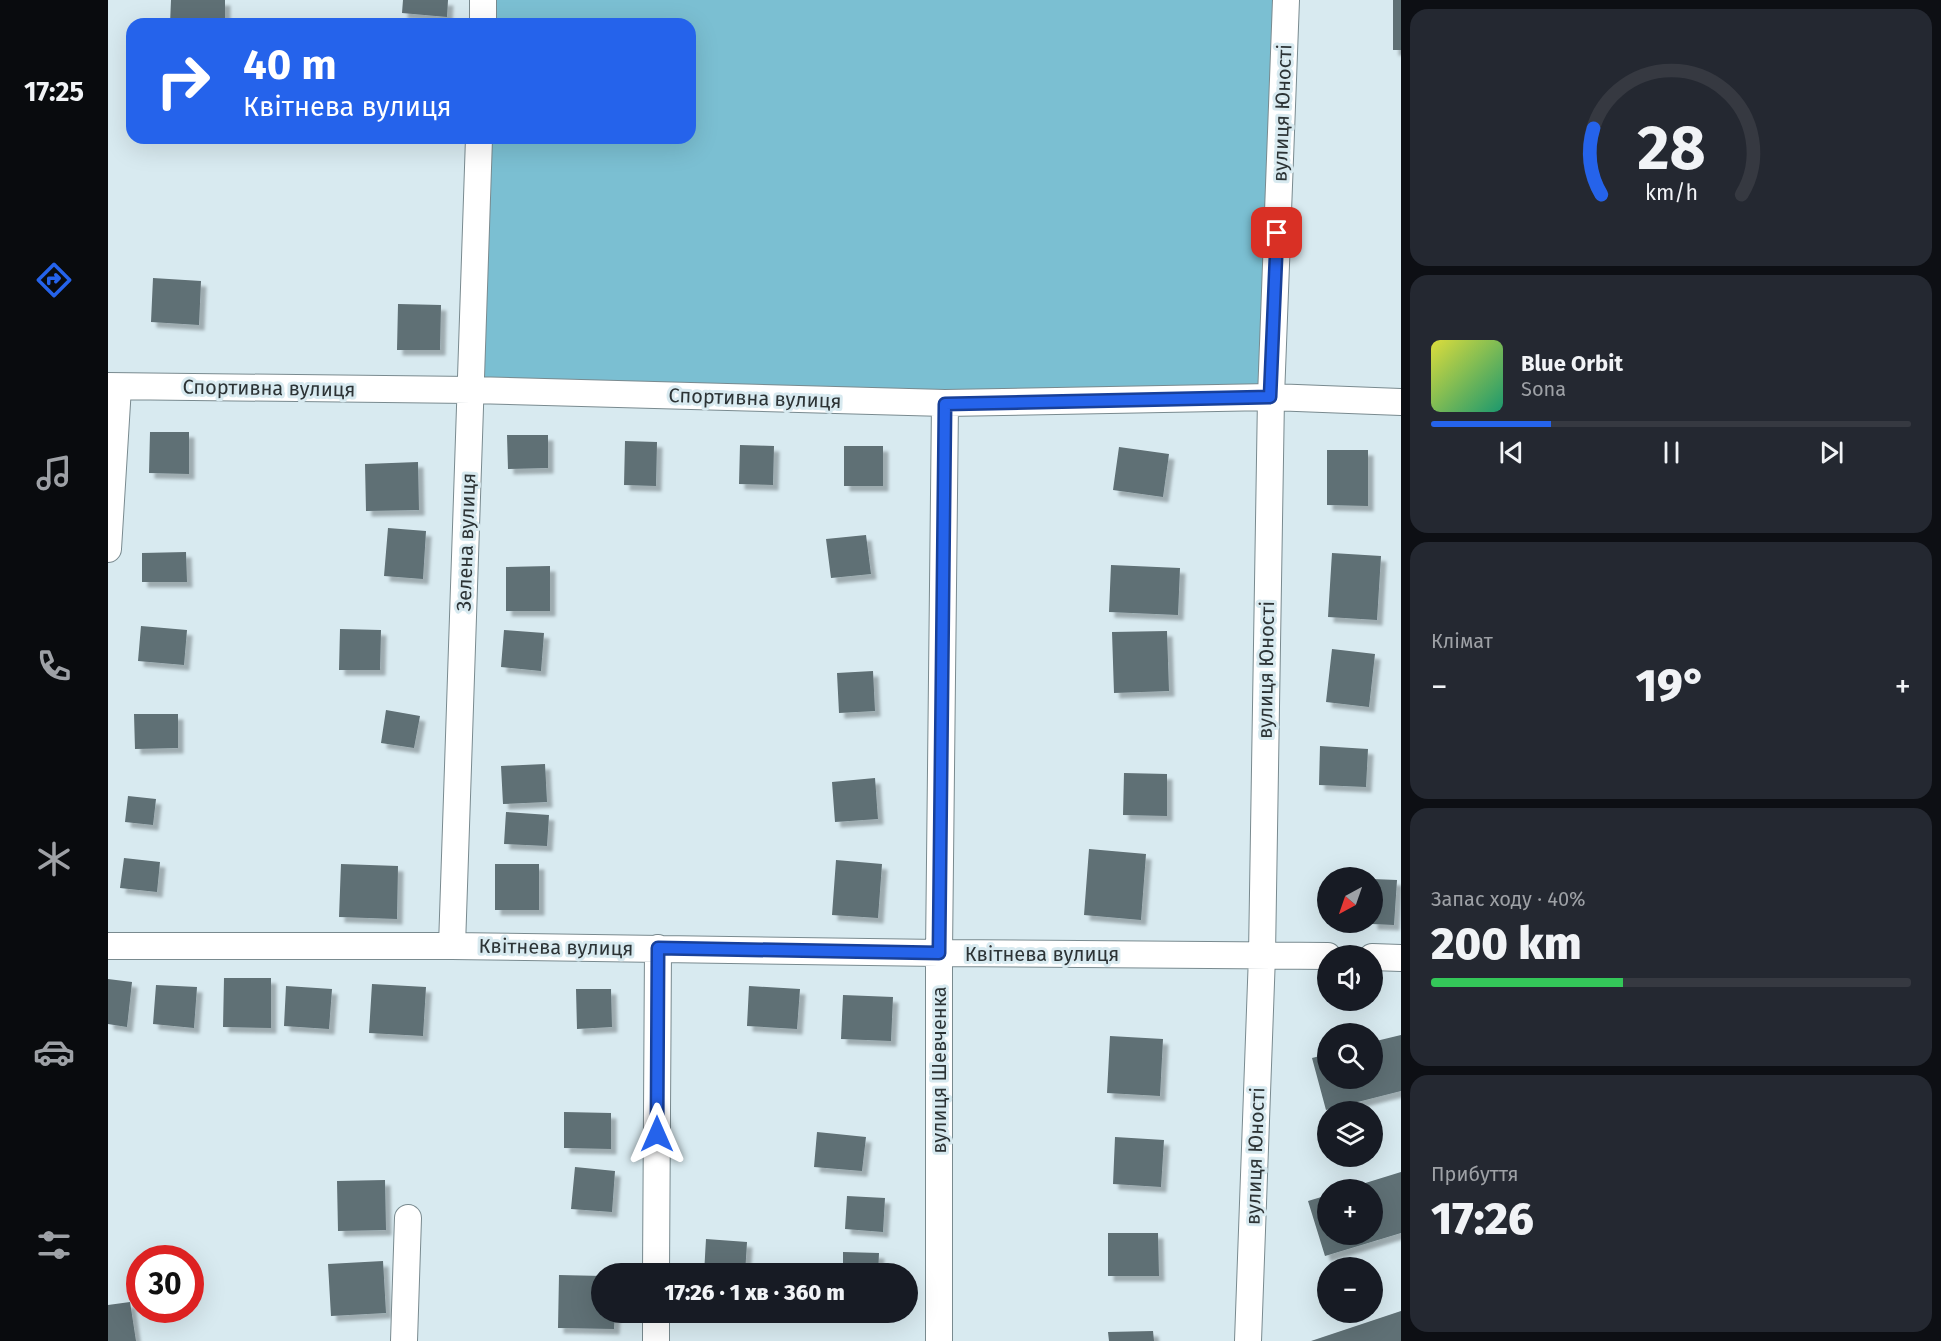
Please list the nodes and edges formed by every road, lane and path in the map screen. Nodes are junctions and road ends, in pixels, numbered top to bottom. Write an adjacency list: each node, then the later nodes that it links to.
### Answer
1 (483, 0): 3 (street)
2 (1286, 0): 7 (street, вулиця Юності)
3 (483, 18)
4 (479, 144): 6 (street, Зелена вулиця)
5 (113, 386): 6 (street, Спортивна вулиця); 10 (street)
6 (471, 390): 9 (street, Спортивна вулиця); 12 (street, Зелена вулиця)
7 (1270, 397): 8 (street, Спортивна вулиця); 9 (street, Спортивна вулиця); 15 (street, вулиця Юності)
8 (1401, 402)
9 (945, 404): 14 (street, вулиця Шевченка)
10 (108, 549)
11 (108, 946): 12 (street, Квітнева вулиця)
12 (452, 946): 13 (street, Квітнева вулиця)
13 (658, 948): 14 (street, Квітнева вулиця); 20 (street)
14 (939, 953): 15 (street, Квітнева вулиця); 24 (street, вулиця Шевченка)
15 (1262, 955): 16 (street, Квітнева вулиця); 25 (street, вулиця Юності)
16 (1317, 956)
17 (1383, 957): 18 (street)
18 (1401, 958)
19 (408, 1218): 22 (street)
20 (656, 1263)
21 (656, 1323): 23 (street)
22 (404, 1341)
23 (656, 1341)
24 (939, 1341)
25 (1248, 1341)

